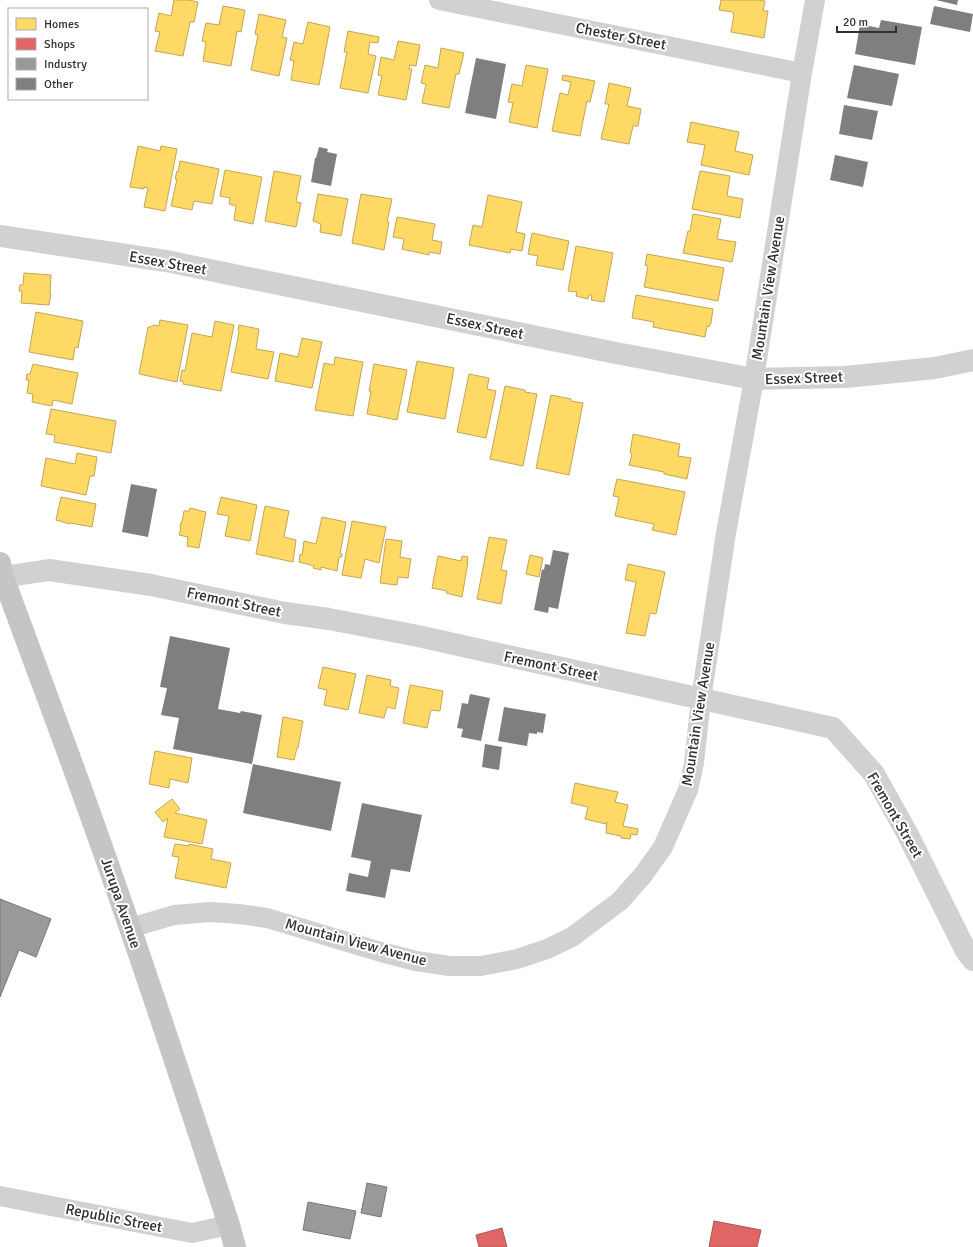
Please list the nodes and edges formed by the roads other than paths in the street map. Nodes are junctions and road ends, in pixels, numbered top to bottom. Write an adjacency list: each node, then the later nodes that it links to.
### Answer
1 (439, 0): 3 (street, Chester Street)
2 (815, 0): 3 (street, Mountain View Avenue)
3 (802, 73): 6 (street, Mountain View Avenue)
4 (0, 236): 6 (street, Essex Street)
5 (973, 360): 6 (street, Essex Street)
6 (754, 379): 8 (street, Mountain View Avenue)
7 (1, 573): 8 (street, Fremont Street); 9 (main road, Jurupa Avenue)
8 (701, 699): 9 (street, Mountain View Avenue); 10 (street, Fremont Street)
9 (130, 928): 12 (main road, Jurupa Avenue)
10 (973, 960)
11 (0, 1196): 12 (street, Republic Street)
12 (229, 1225): 13 (main road, Jurupa Avenue)
13 (235, 1247)

